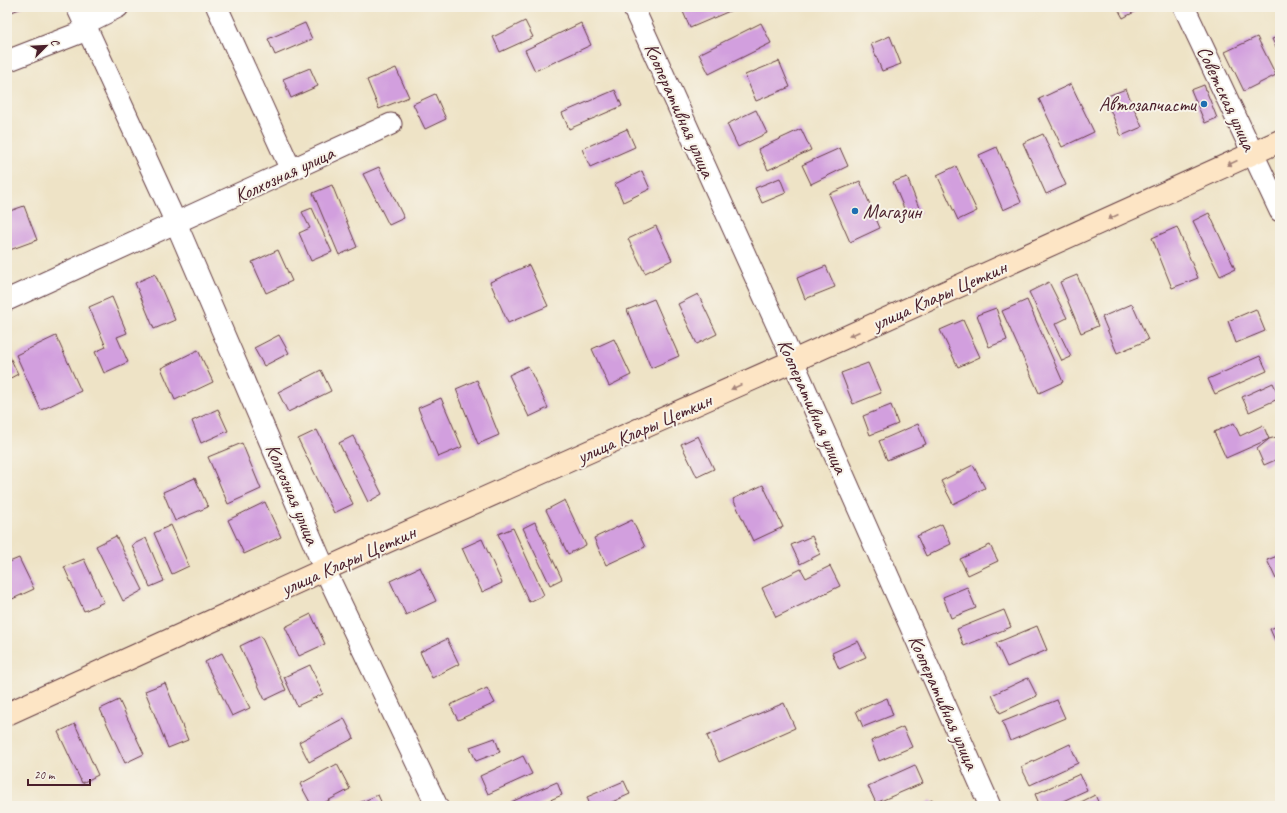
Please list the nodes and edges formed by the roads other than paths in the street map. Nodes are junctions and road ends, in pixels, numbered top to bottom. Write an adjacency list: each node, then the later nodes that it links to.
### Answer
1 (118, 7): 5 (street)
2 (217, 7): 10 (street)
3 (633, 7): 14 (street, Кооперативная улица)
4 (1184, 7): 9 (street, Советская улица)
5 (83, 20): 6 (street); 12 (street, Колхозная улица)
6 (7, 61)
7 (391, 124): 10 (street, Колхозная улица)
8 (1280, 141): 9 (main road, улица Клары Цеткин)
9 (1253, 153): 11 (street, Советская улица); 14 (main road, улица Клары Цеткин, one-way to 14)
10 (291, 170): 12 (street, Колхозная улица)
11 (1280, 211)
12 (176, 223): 13 (street, Колхозная улица); 15 (street, Колхозная улица)
13 (7, 300)
14 (793, 361): 15 (main road, улица Клары Цеткин, one-way to 15); 18 (street, Кооперативная улица)
15 (325, 570): 16 (main road, улица Клары Цеткин); 17 (street, Колхозная улица)
16 (7, 714)
17 (436, 806)
18 (990, 806)

